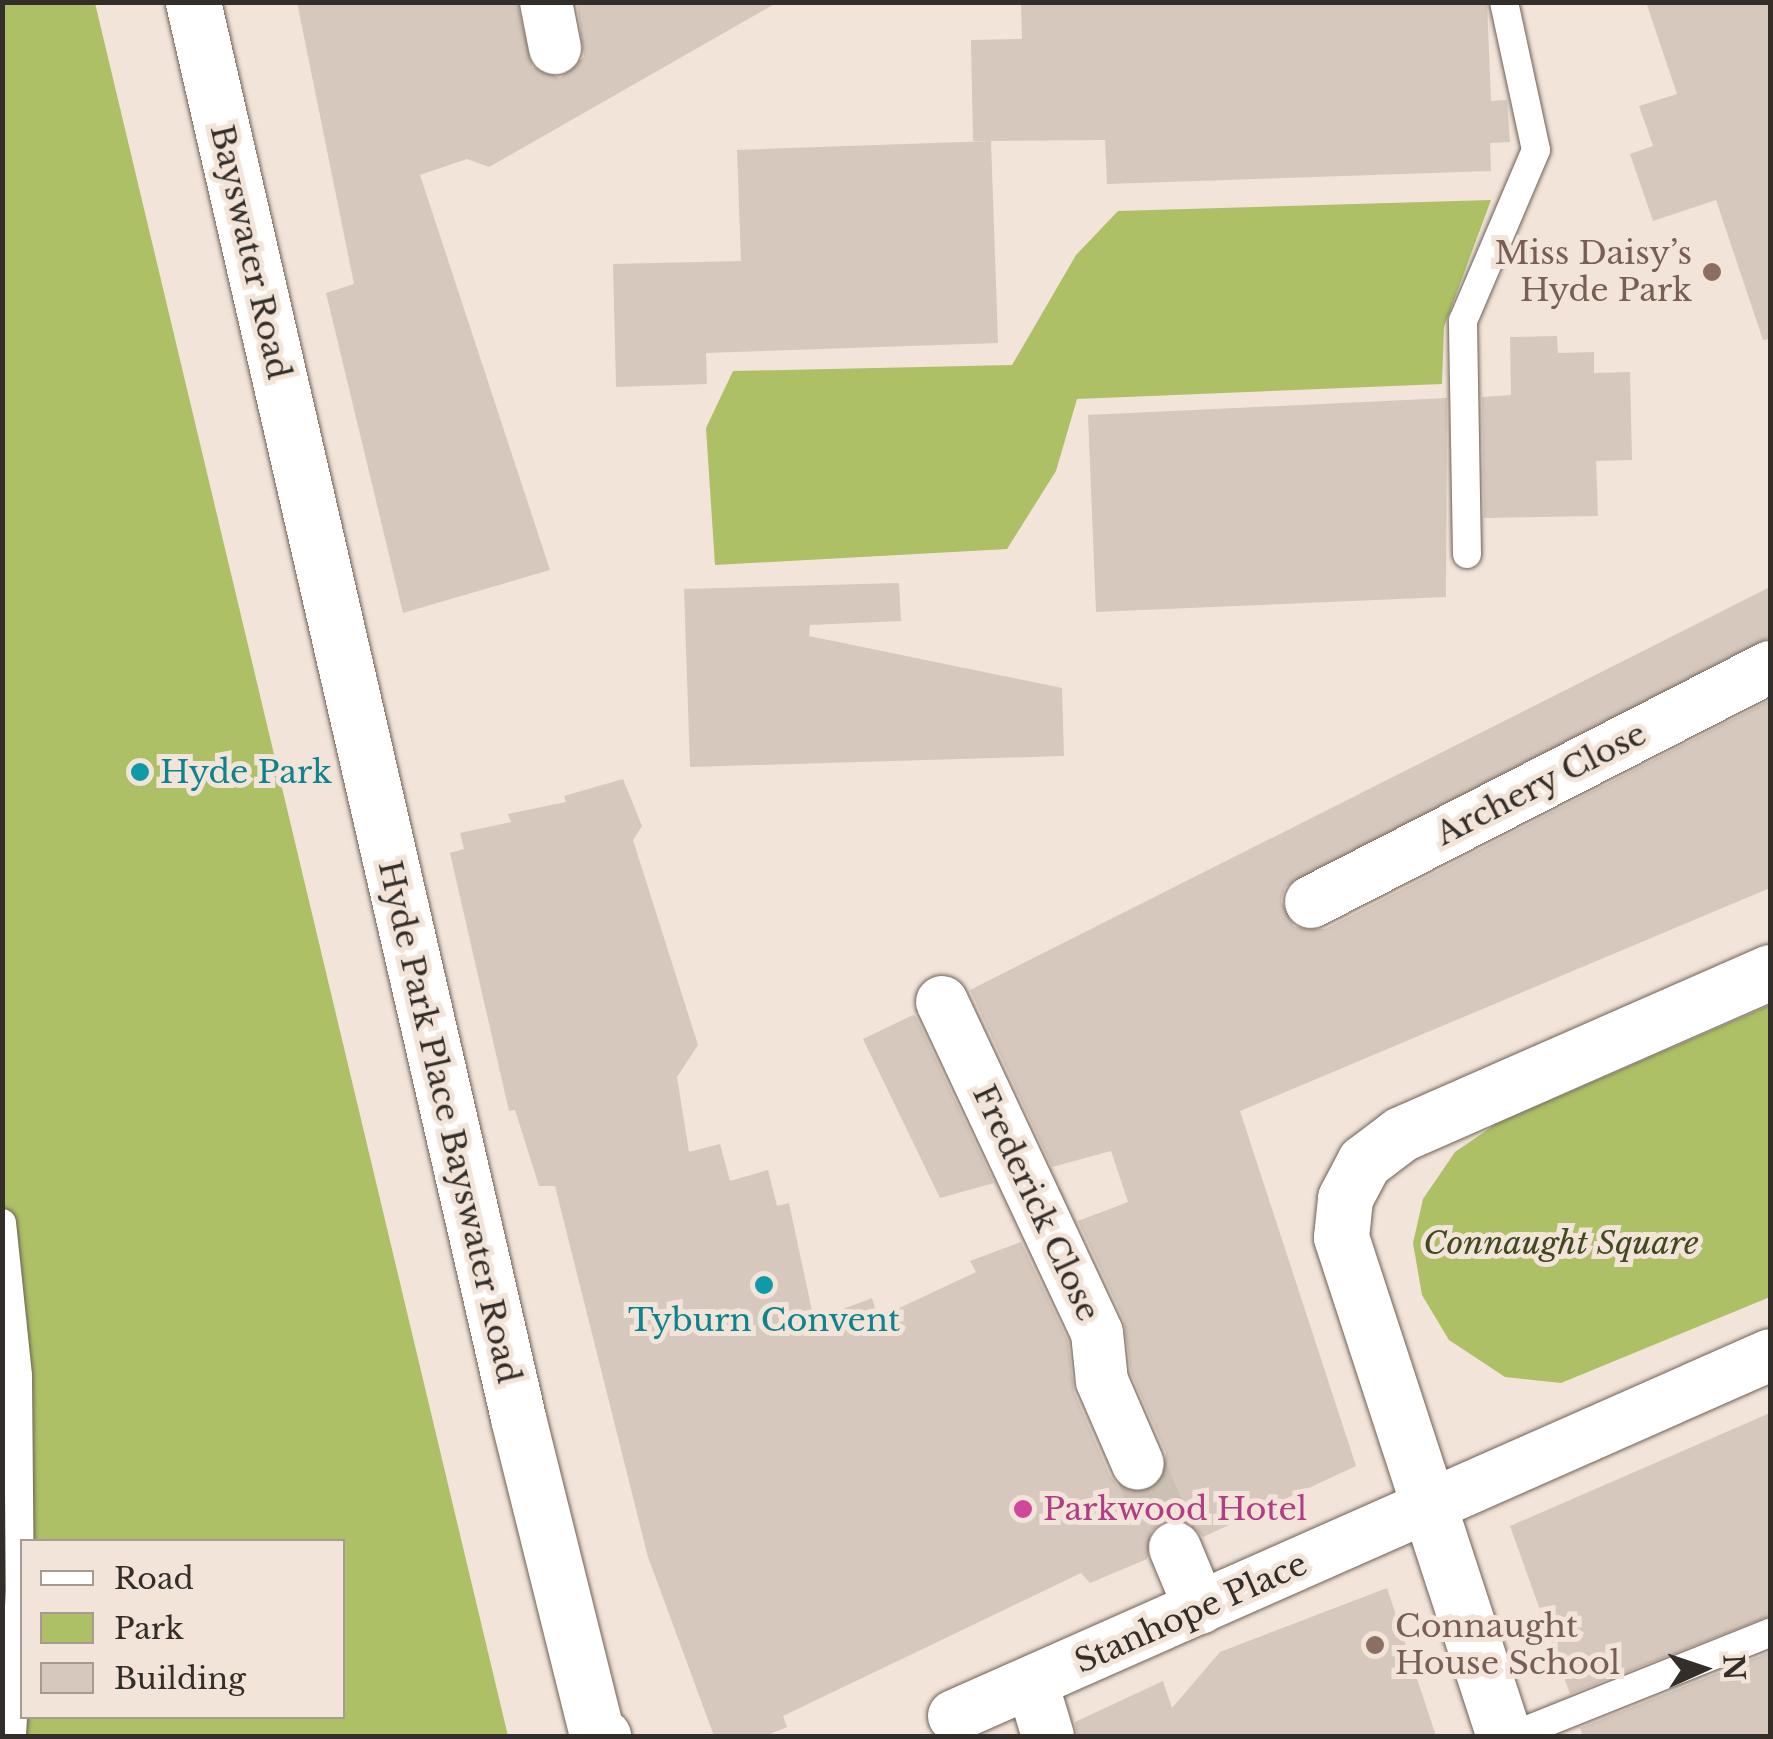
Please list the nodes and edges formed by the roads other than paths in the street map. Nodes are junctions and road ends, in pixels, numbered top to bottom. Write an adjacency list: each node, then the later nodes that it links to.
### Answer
1 (194, 2): 3 (main road, Bayswater Road)
2 (1504, 2): 4 (lane)
3 (306, 502): 18 (main road, Hyde Park Place Bayswater Road)
4 (1468, 554)
5 (1770, 667): 6 (street, Archery Close)
6 (1310, 902)
7 (1770, 972): 12 (main road)
8 (942, 1002): 11 (street, Frederick Close)
9 (2, 1223): 19 (lane)
10 (1770, 1355): 12 (street)
11 (1138, 1464)
12 (1428, 1511): 14 (street, Stanhope Place); 21 (main road)
13 (1175, 1548): 14 (street)
14 (1200, 1608): 16 (street, Stanhope Place)
15 (1770, 1633): 21 (lane)
16 (1032, 1683): 17 (street, Stanhope Place); 20 (street)
17 (954, 1716)
18 (596, 1735)
19 (12, 1736)
20 (1048, 1736)
21 (1508, 1736)

